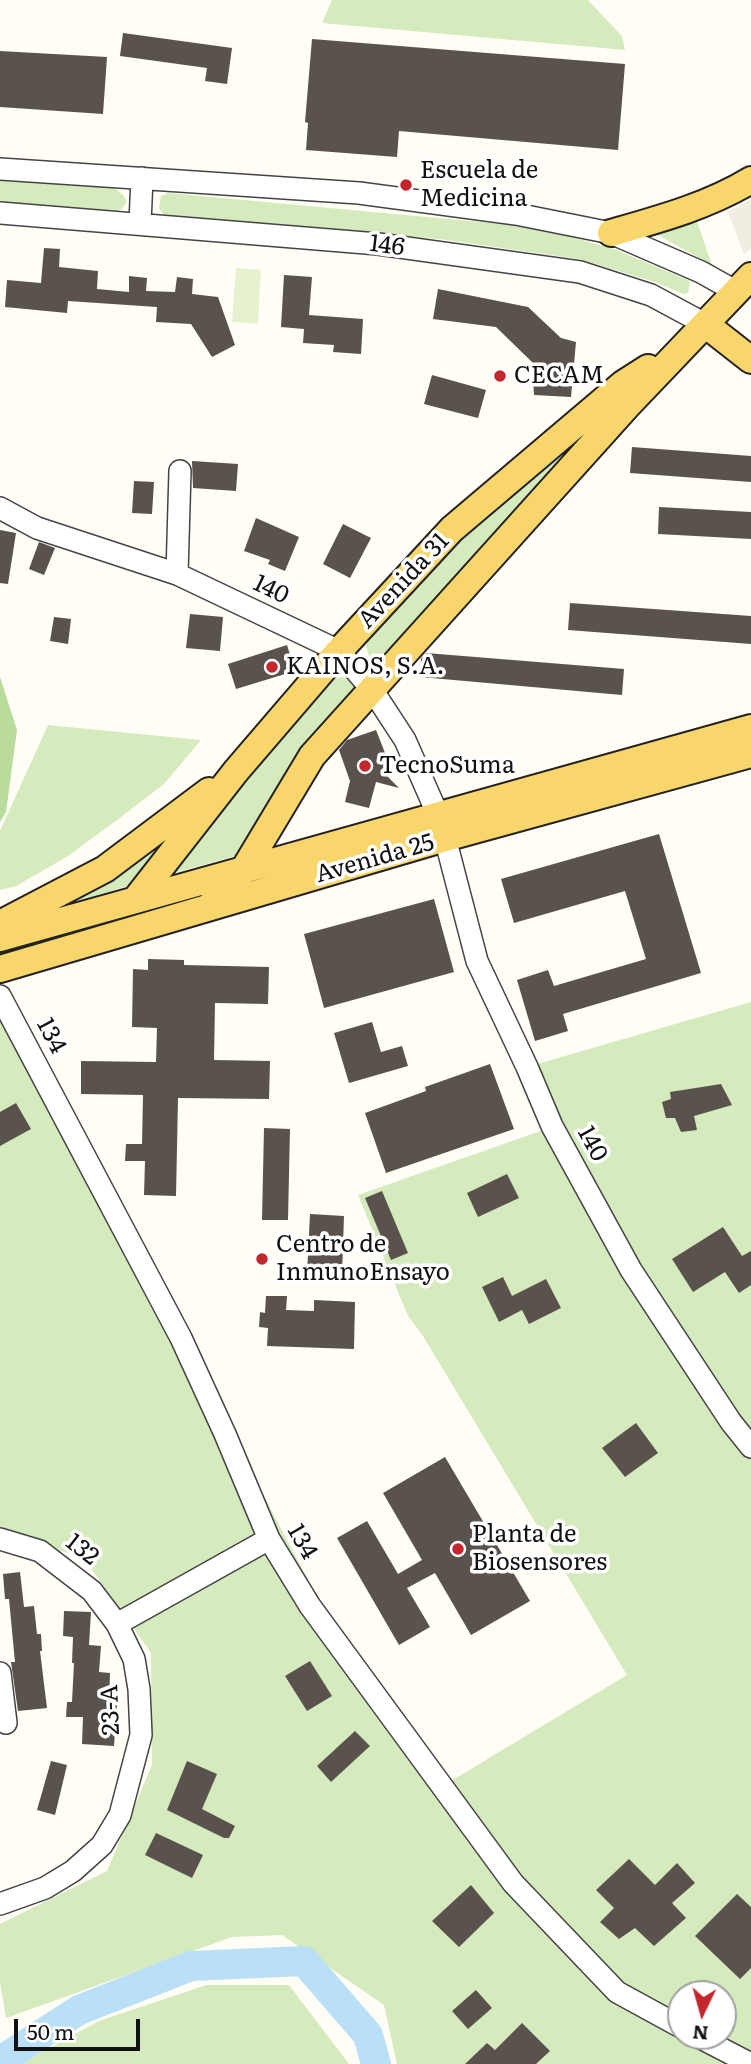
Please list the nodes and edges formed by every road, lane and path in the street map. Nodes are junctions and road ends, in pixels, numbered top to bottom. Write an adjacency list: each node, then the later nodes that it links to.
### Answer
1 (0, 169): 2 (street, 146)
2 (142, 178): 5 (street); 6 (street, 146)
3 (751, 180): 6 (main road)
4 (0, 213): 5 (street, 146)
5 (140, 223): 8 (street, 146)
6 (611, 233): 7 (street, 146)
7 (746, 290): 8 (main road, Avenida 31)
8 (697, 331): 9 (main road, 146); 13 (main road, Avenida 31); 14 (main road, Avenida 31)
9 (751, 360)
10 (180, 471): 12 (street)
11 (0, 508): 12 (street, 140)
12 (177, 573): 13 (street, 140)
13 (339, 651): 14 (street, 140); 17 (main road, Avenida 31)
14 (373, 691): 18 (street, 140); 19 (main road, Avenida 31)
15 (751, 728): 18 (main road, Avenida 25)
16 (751, 754): 18 (main road, Avenida 25)
17 (236, 771): 20 (main road, Avenida 31); 22 (main road)
18 (441, 827): 19 (main road, Avenida 25); 21 (main road, Avenida 25); 25 (street, 140)
19 (243, 871): 20 (main road, Avenida 25); 21 (main road, Avenida 31)
20 (136, 899): 22 (main road, Avenida 25)
21 (209, 907): 23 (main road, Avenida 25)
22 (1, 935)
23 (0, 969)
24 (0, 996): 27 (street, 134)
25 (751, 1447)
26 (0, 1539): 28 (street, 132)
27 (269, 1539): 28 (street); 32 (street, 134)
28 (117, 1624): 31 (street, 23-A)
29 (0, 1673): 30 (street)
30 (6, 1723)
31 (0, 1905)
32 (667, 2019)
33 (724, 2050): 34 (street)
34 (748, 2062)

